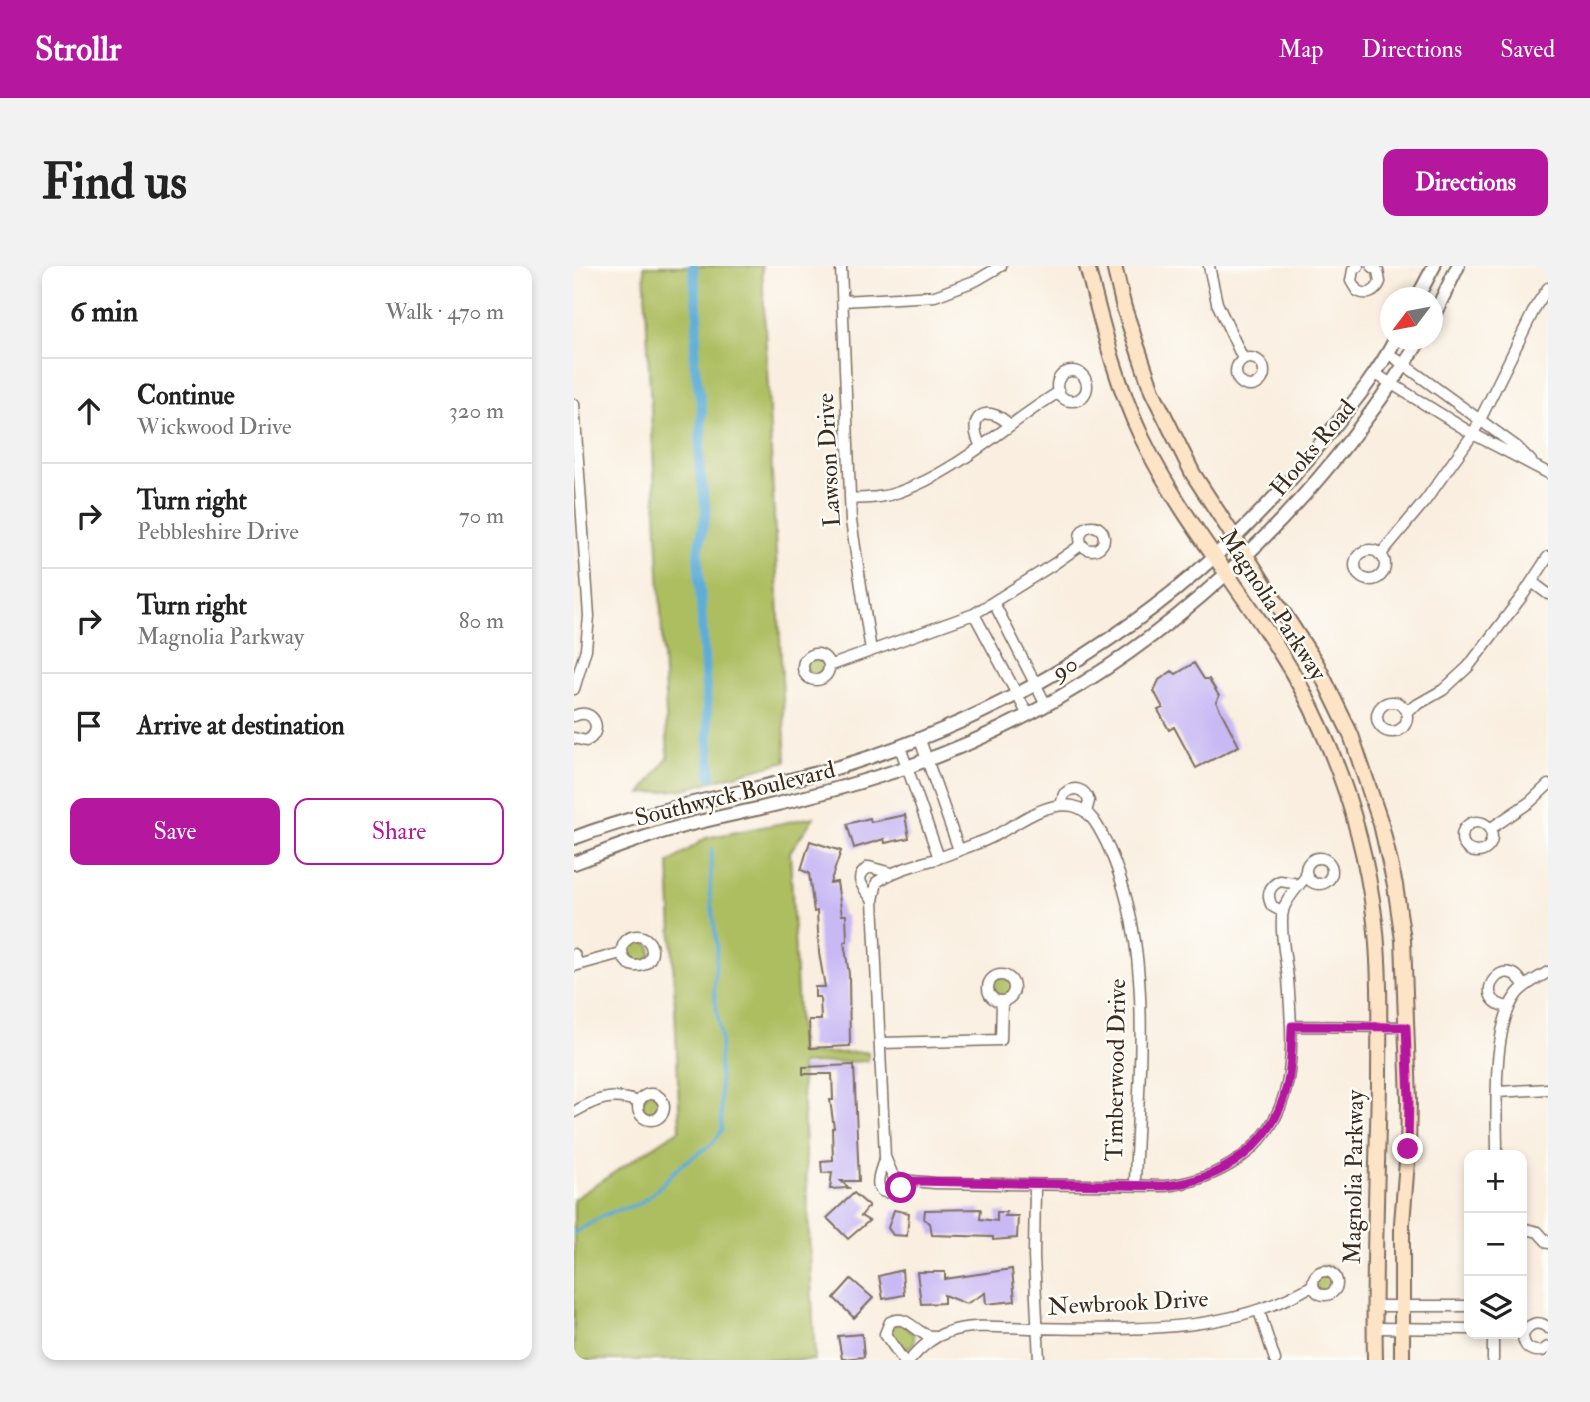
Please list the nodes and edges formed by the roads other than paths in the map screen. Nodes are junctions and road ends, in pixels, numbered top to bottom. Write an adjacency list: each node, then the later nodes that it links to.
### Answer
1 (841, 266): 13 (street, Lawson Drive)
2 (1001, 266): 13 (street)
3 (1087, 266): 35 (main road, Magnolia Parkway)
4 (1114, 266): 30 (main road, Magnolia Parkway)
5 (1209, 266): 17 (street)
6 (1357, 266): 7 (street)
7 (1372, 266)
8 (1434, 266): 10 (street)
9 (1458, 266): 12 (street)
10 (1423, 287)
11 (1548, 288): 23 (street)
12 (1443, 298)
13 (842, 301): 29 (street, Lawson Drive)
14 (1390, 350): 16 (street, Hooks Road)
15 (1414, 350): 18 (street, Hooks Road)
16 (1388, 353): 18 (street); 19 (street, Hooks Road)
17 (1243, 359)
18 (1404, 365): 20 (street, Hooks Road); 23 (street)
19 (1374, 373): 20 (street); 30 (street, Hooks Road)
20 (1391, 385): 25 (street); 33 (street, Hooks Road)
21 (1059, 392): 24 (street)
22 (574, 404): 44 (street)
23 (1481, 420): 25 (street); 27 (street)
24 (1010, 425): 26 (street); 26 (street)
25 (1473, 434): 27 (street); 32 (street)
26 (981, 446): 29 (street)
27 (1536, 467): 28 (street)
28 (1548, 473)
29 (851, 499): 41 (street, Lawson Drive)
30 (1233, 539): 33 (main road, Magnolia Parkway); 35 (street, Hooks Road)
31 (1082, 545): 39 (street)
32 (1380, 555)
33 (1246, 557): 36 (street, Hooks Road); 78 (main road, Magnolia Parkway)
34 (1548, 557): 37 (street)
35 (1215, 558): 36 (main road, Magnolia Parkway); 43 (street, 90)
36 (1227, 574): 46 (street, 90); 77 (main road, Magnolia Parkway)
37 (1532, 582): 38 (street); 47 (street)
38 (1548, 594)
39 (994, 603): 40 (street); 43 (street)
40 (974, 614): 41 (street); 45 (street)
41 (872, 651): 42 (street)
42 (829, 666)
43 (1036, 685): 45 (street, 90); 46 (street)
44 (574, 689)
45 (1018, 696): 48 (street); 51 (street, 90)
46 (1046, 705): 48 (street, 90)
47 (1406, 711)
48 (1028, 715): 53 (street, 90)
49 (574, 716): 50 (street)
50 (574, 738)
51 (920, 740): 52 (street, 90); 53 (street)
52 (900, 747): 54 (street, Southwyck Boulevard); 55 (street)
53 (927, 760): 55 (street, 90); 62 (street)
54 (846, 765): 56 (street); 61 (street, Southwyck Boulevard)
55 (907, 767): 56 (street, Southwyck Boulevard); 63 (street)
56 (852, 785): 64 (street, Southwyck Boulevard)
57 (1548, 785): 60 (street)
58 (1061, 805): 59 (street); 59 (street, Timberwood Drive); 62 (street)
59 (1086, 811): 87 (street, Timberwood Drive)
60 (1490, 830)
61 (574, 838)
62 (959, 850): 63 (street)
63 (939, 858): 65 (street)
64 (574, 863)
65 (891, 873): 68 (street); 68 (street)
66 (1307, 875): 67 (street)
67 (1297, 887): 69 (street); 69 (street)
68 (873, 900): 79 (street)
69 (1283, 912): 76 (street)
70 (621, 953): 71 (street)
71 (575, 961)
72 (1548, 972): 73 (street)
73 (1524, 986): 75 (street); 75 (street)
74 (1002, 1001): 79 (street)
75 (1508, 1007): 81 (street)
76 (1292, 1026): 77 (street); 87 (street)
77 (1380, 1027): 78 (street); 94 (main road, Magnolia Parkway)
78 (1406, 1027): 92 (main road, Magnolia Parkway)
79 (881, 1043): 85 (street)
80 (1548, 1089): 81 (street)
81 (1498, 1092): 84 (street)
82 (639, 1102): 83 (street)
83 (574, 1112)
84 (1497, 1150)
85 (886, 1157): 86 (street); 86 (street)
86 (912, 1181): 88 (street)
87 (1135, 1184): 88 (street)
88 (1035, 1185): 96 (street)
89 (1527, 1229): 90 (street)
90 (1548, 1243)
91 (1313, 1285): 95 (street, Newbrook Drive)
92 (1401, 1306): 93 (street); 94 (street); 98 (main road, Magnolia Parkway)
93 (1464, 1306)
94 (1374, 1307): 97 (main road, Magnolia Parkway)
95 (1259, 1311): 96 (street, Newbrook Drive); 107 (street)
96 (1037, 1328): 101 (street, Newbrook Drive); 106 (street)
97 (1375, 1328): 98 (street); 108 (main road, Magnolia Parkway)
98 (1402, 1328): 100 (street); 109 (main road, Magnolia Parkway)
99 (1548, 1328): 103 (street)
100 (1464, 1329)
101 (940, 1335): 104 (street); 105 (street)
102 (1493, 1339): 110 (street)
103 (1548, 1347)
104 (903, 1360)
105 (910, 1360)
106 (1039, 1360)
107 (1275, 1360)
108 (1376, 1360)
109 (1402, 1360)
110 (1493, 1360)

